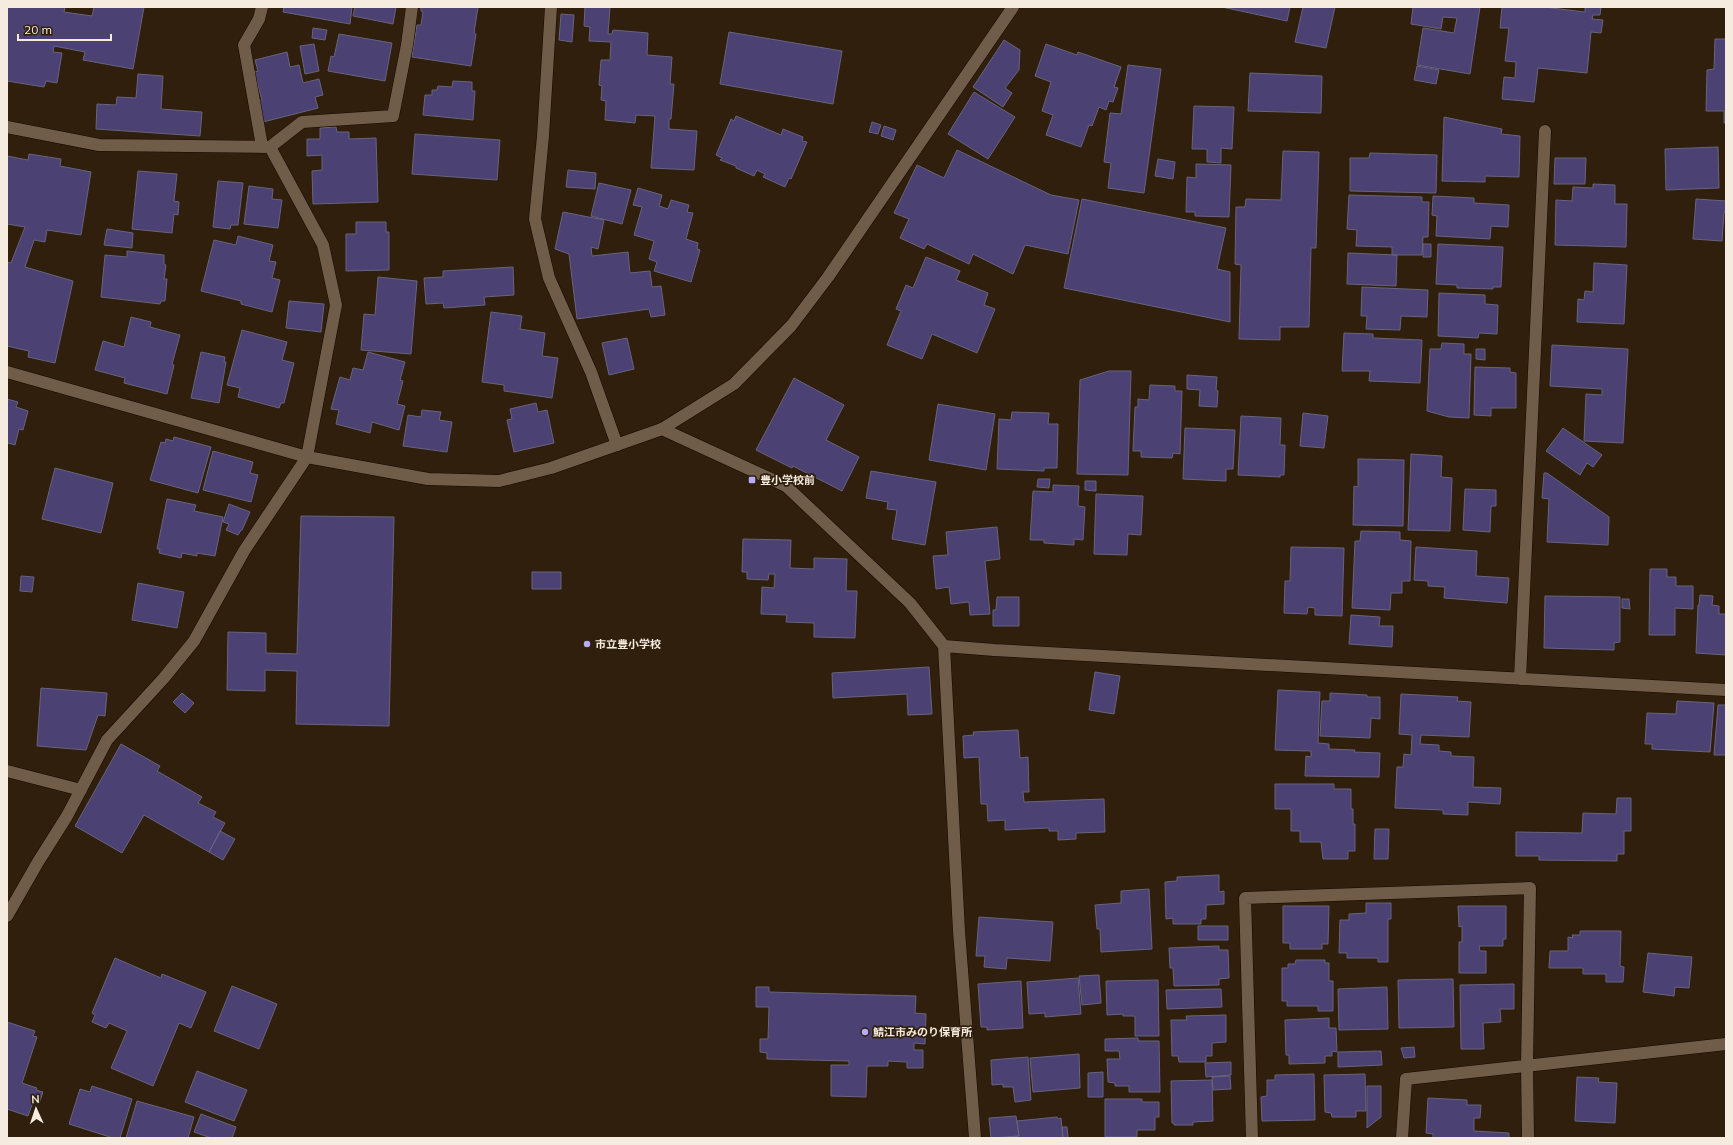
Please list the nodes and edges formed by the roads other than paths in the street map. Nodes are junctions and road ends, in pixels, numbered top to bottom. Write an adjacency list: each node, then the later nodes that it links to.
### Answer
1 (262, 7): 7 (street)
2 (412, 7): 7 (street)
3 (551, 7): 10 (street)
4 (1013, 7): 9 (street)
5 (7, 127): 7 (street)
6 (1545, 131): 13 (street)
7 (266, 147): 11 (street)
8 (7, 372): 11 (street)
9 (662, 429): 10 (street); 12 (street)
10 (617, 445): 11 (street)
11 (307, 457): 16 (street)
12 (944, 646): 13 (street); 20 (street)
13 (1520, 679): 14 (street)
14 (1726, 690)
15 (7, 771): 16 (street)
16 (81, 790): 17 (street)
17 (7, 916)
18 (1726, 1044): 19 (street)
19 (1527, 1065): 21 (street); 22 (street); 23 (street)
20 (975, 1138)
21 (1252, 1138)
22 (1402, 1138)
23 (1528, 1138)

